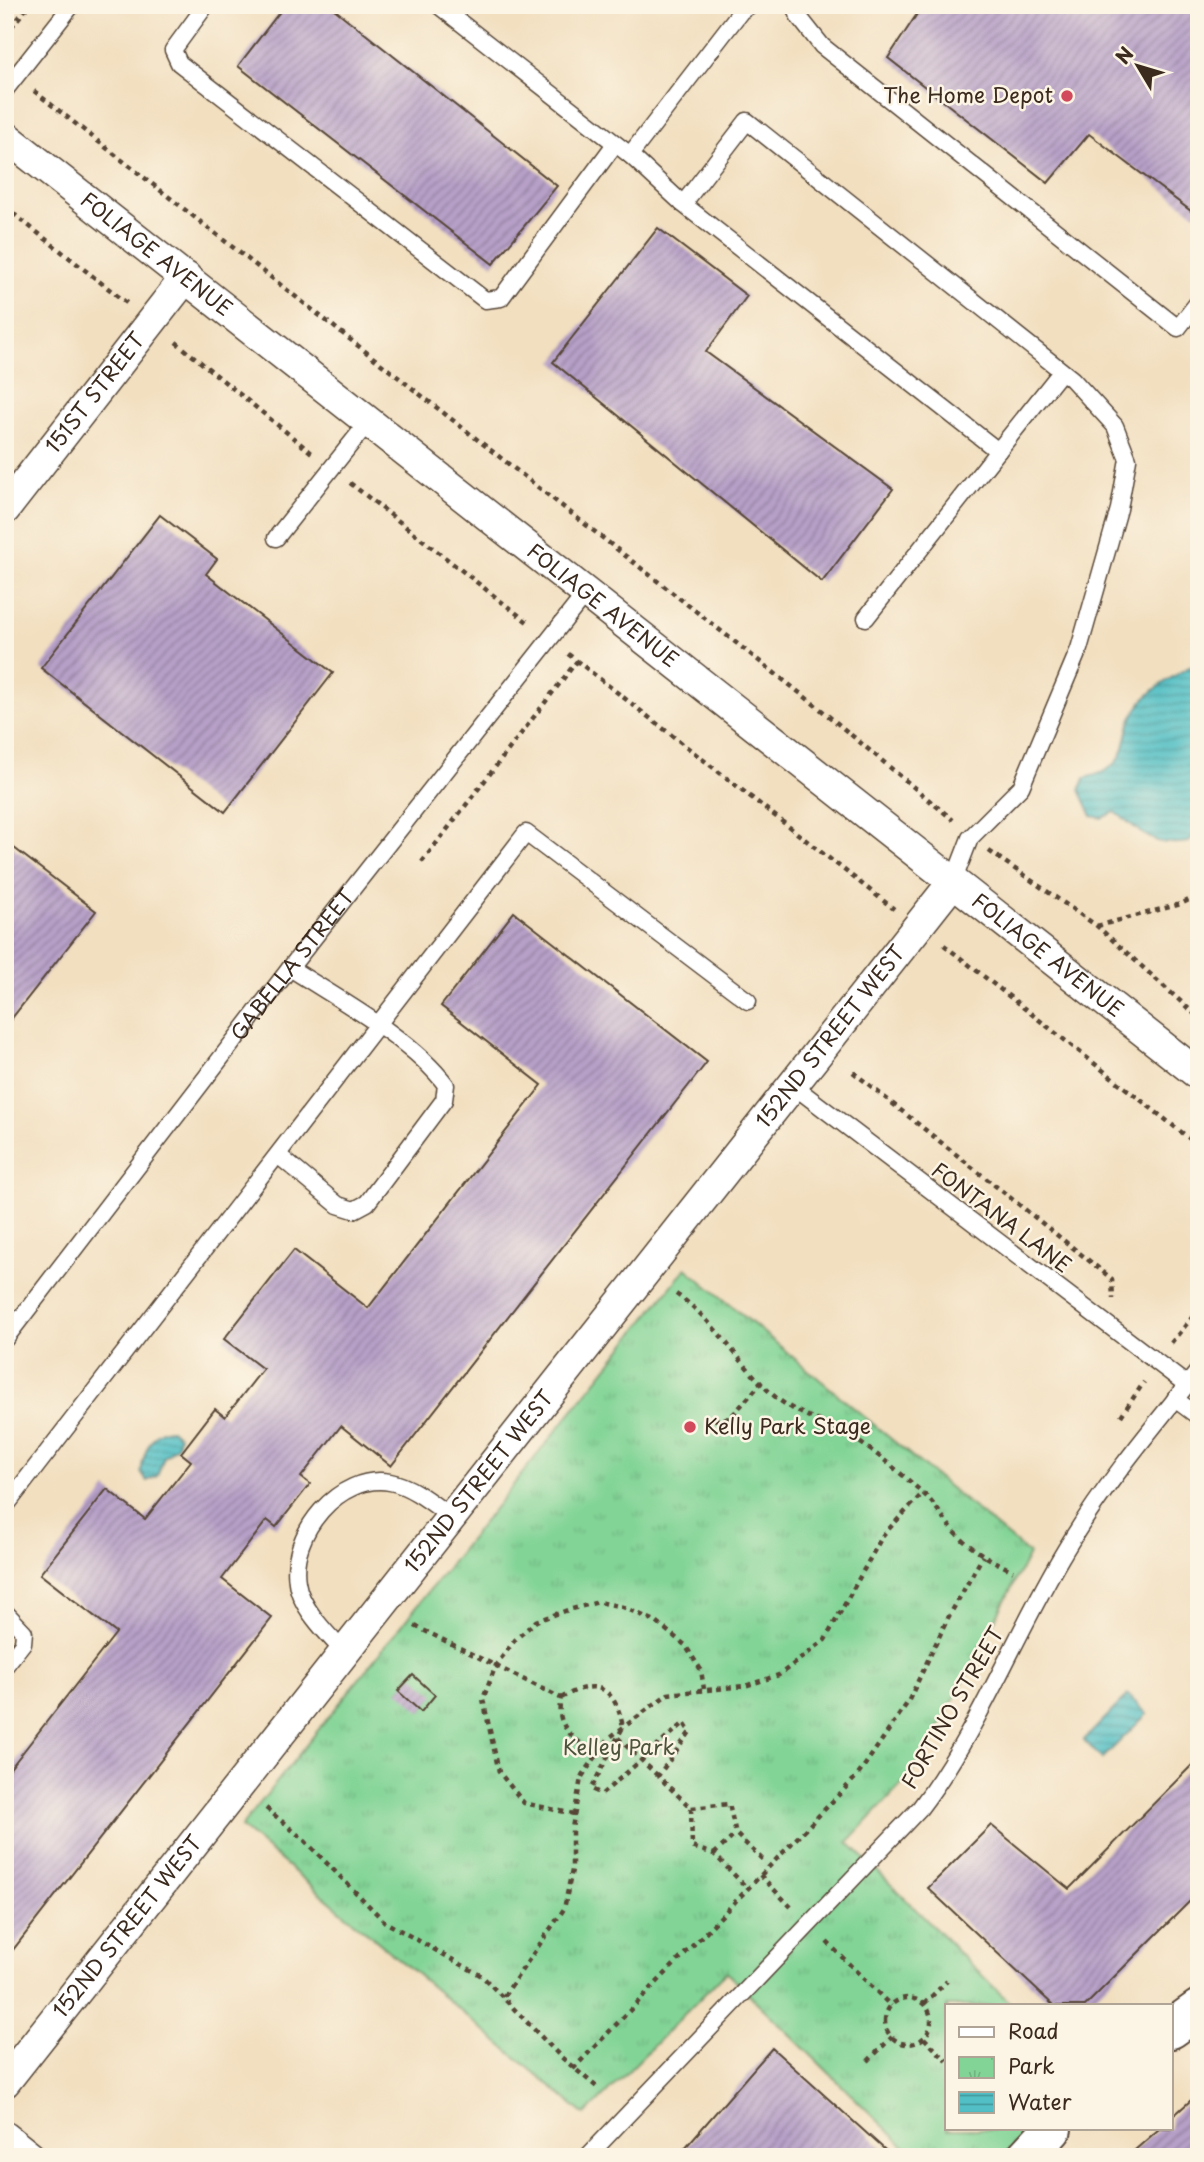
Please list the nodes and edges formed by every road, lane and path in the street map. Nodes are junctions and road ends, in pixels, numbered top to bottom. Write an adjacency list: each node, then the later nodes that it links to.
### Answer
1 (29, 5): 7 (path)
2 (72, 5): 8 (lane)
3 (206, 5): 10 (lane)
4 (438, 5): 10 (lane)
5 (750, 5): 11 (lane)
6 (795, 5): 15 (lane)
7 (5, 36)
8 (10, 84): 26 (path)
9 (5, 136): 14 (street, FOLIAGE AVENUE)
10 (615, 144): 11 (lane)
11 (630, 155): 12 (lane)
12 (683, 204): 18 (lane); 20 (lane)
13 (5, 206): 16 (path)
14 (186, 277): 16 (street, 151ST STREET); 19 (street, FOLIAGE AVENUE)
15 (1199, 301)
16 (150, 322): 17 (path); 21 (street, 151ST STREET)
17 (195, 357)
18 (1061, 372): 20 (lane); 26 (lane)
19 (369, 421): 22 (lane); 23 (street, FOLIAGE AVENUE)
20 (998, 451): 24 (lane)
21 (5, 509)
22 (276, 538)
23 (586, 593): 28 (street, FOLIAGE AVENUE); 32 (lane, GABELLA STREET)
24 (866, 618)
25 (577, 661): 27 (path)
26 (970, 838): 28 (lane); 30 (path)
27 (422, 862)
28 (953, 882): 37 (street, FOLIAGE AVENUE); 38 (street, 152ND STREET WEST)
29 (1199, 895): 30 (path)
30 (1097, 926): 34 (path)
31 (951, 950): 39 (path)
32 (290, 968): 35 (lane); 43 (lane, GABELLA STREET)
33 (748, 1001): 35 (lane)
34 (1199, 1018)
35 (379, 1025): 40 (lane); 40 (lane)
36 (853, 1072): 42 (path)
37 (1198, 1073)
38 (791, 1084): 42 (lane, FONTANA LANE); 52 (street, 152ND STREET WEST)
39 (1199, 1146)
40 (278, 1155): 51 (lane)
41 (676, 1294): 45 (path)
42 (1111, 1328): 46 (lane, FONTANA LANE)
43 (5, 1339)
44 (1199, 1370): 46 (lane, FORTINO STREET)
45 (762, 1382): 49 (path); 50 (path)
46 (1186, 1385): 47 (lane, FORTINO STREET)
47 (1175, 1399): 48 (lane); 89 (lane, FORTINO STREET)
48 (1199, 1417)
49 (714, 1420)
50 (923, 1493): 53 (path); 60 (path)
51 (5, 1507)
52 (450, 1517): 57 (street, 152ND STREET WEST); 57 (lane)
53 (983, 1556): 54 (path); 73 (path)
54 (1013, 1571)
55 (5, 1612): 59 (lane)
56 (415, 1626): 58 (path)
57 (344, 1652): 84 (street, 152ND STREET WEST)
58 (496, 1665): 60 (path); 61 (path); 69 (path)
59 (5, 1666)
60 (704, 1690): 62 (path)
61 (561, 1698): 62 (path); 64 (path)
62 (623, 1727): 63 (path); 64 (path)
63 (618, 1738): 65 (path); 65 (path)
64 (598, 1755): 69 (path)
65 (641, 1759): 66 (path); 66 (path)
66 (657, 1776): 68 (path)
67 (266, 1808): 75 (path)
68 (691, 1808): 70 (path); 71 (path)
69 (574, 1814): 75 (path)
70 (736, 1834): 71 (path); 72 (path)
71 (714, 1854): 73 (path)
72 (765, 1862)
73 (747, 1888): 83 (path)
74 (947, 1981): 76 (path)
75 (503, 1996): 83 (path)
76 (924, 2004): 79 (path); 80 (path)
77 (1199, 2009): 78 (street)
78 (1172, 2028)
79 (892, 2037): 80 (path); 82 (path)
80 (924, 2038): 81 (path)
81 (945, 2059)
82 (869, 2061)
83 (573, 2068): 85 (path)
84 (5, 2082)
85 (598, 2088)
86 (1051, 2130): 90 (street)
87 (5, 2137): 88 (street)
88 (30, 2157)
89 (587, 2157)
90 (1026, 2157)

